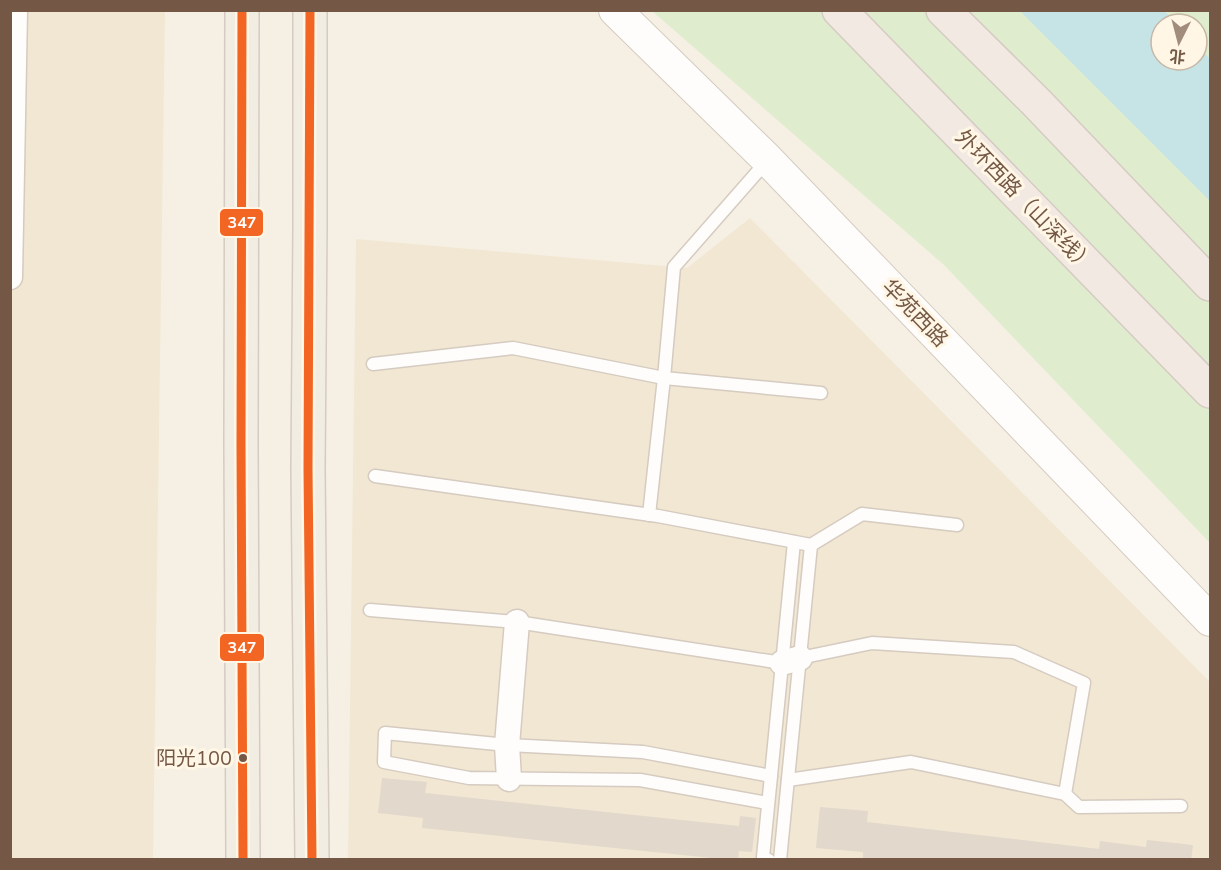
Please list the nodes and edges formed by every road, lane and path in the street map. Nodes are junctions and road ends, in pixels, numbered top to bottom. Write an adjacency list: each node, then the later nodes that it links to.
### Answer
1 (15, 10): 8 (street)
2 (242, 10): 30 (main road)
3 (310, 10): 31 (main road)
4 (615, 10): 7 (street, 华苑西路)
5 (839, 10): 12 (highway, 外环西路（山深线）)
6 (944, 10): 9 (highway)
7 (768, 160): 11 (lane); 20 (street, 华苑西路)
8 (10, 277)
9 (1210, 284)
10 (373, 364): 11 (lane)
11 (664, 378): 13 (lane); 15 (lane)
12 (1210, 391)
13 (821, 393)
14 (375, 476): 15 (lane)
15 (649, 515): 17 (lane)
16 (957, 525): 18 (lane)
17 (794, 542): 18 (lane); 22 (lane)
18 (811, 545): 22 (lane)
19 (370, 610): 21 (lane)
20 (1210, 620)
21 (517, 622): 22 (lane); 23 (street)
22 (791, 661): 24 (lane); 26 (lane); 27 (lane)
23 (507, 745): 24 (lane); 25 (street); 25 (lane)
24 (771, 776): 28 (lane)
25 (509, 779): 28 (lane)
26 (788, 780): 27 (lane); 33 (lane)
27 (1065, 794): 29 (lane)
28 (768, 803): 32 (lane)
29 (1181, 806)
30 (243, 860)
31 (312, 860)
32 (769, 860)
33 (780, 860)

